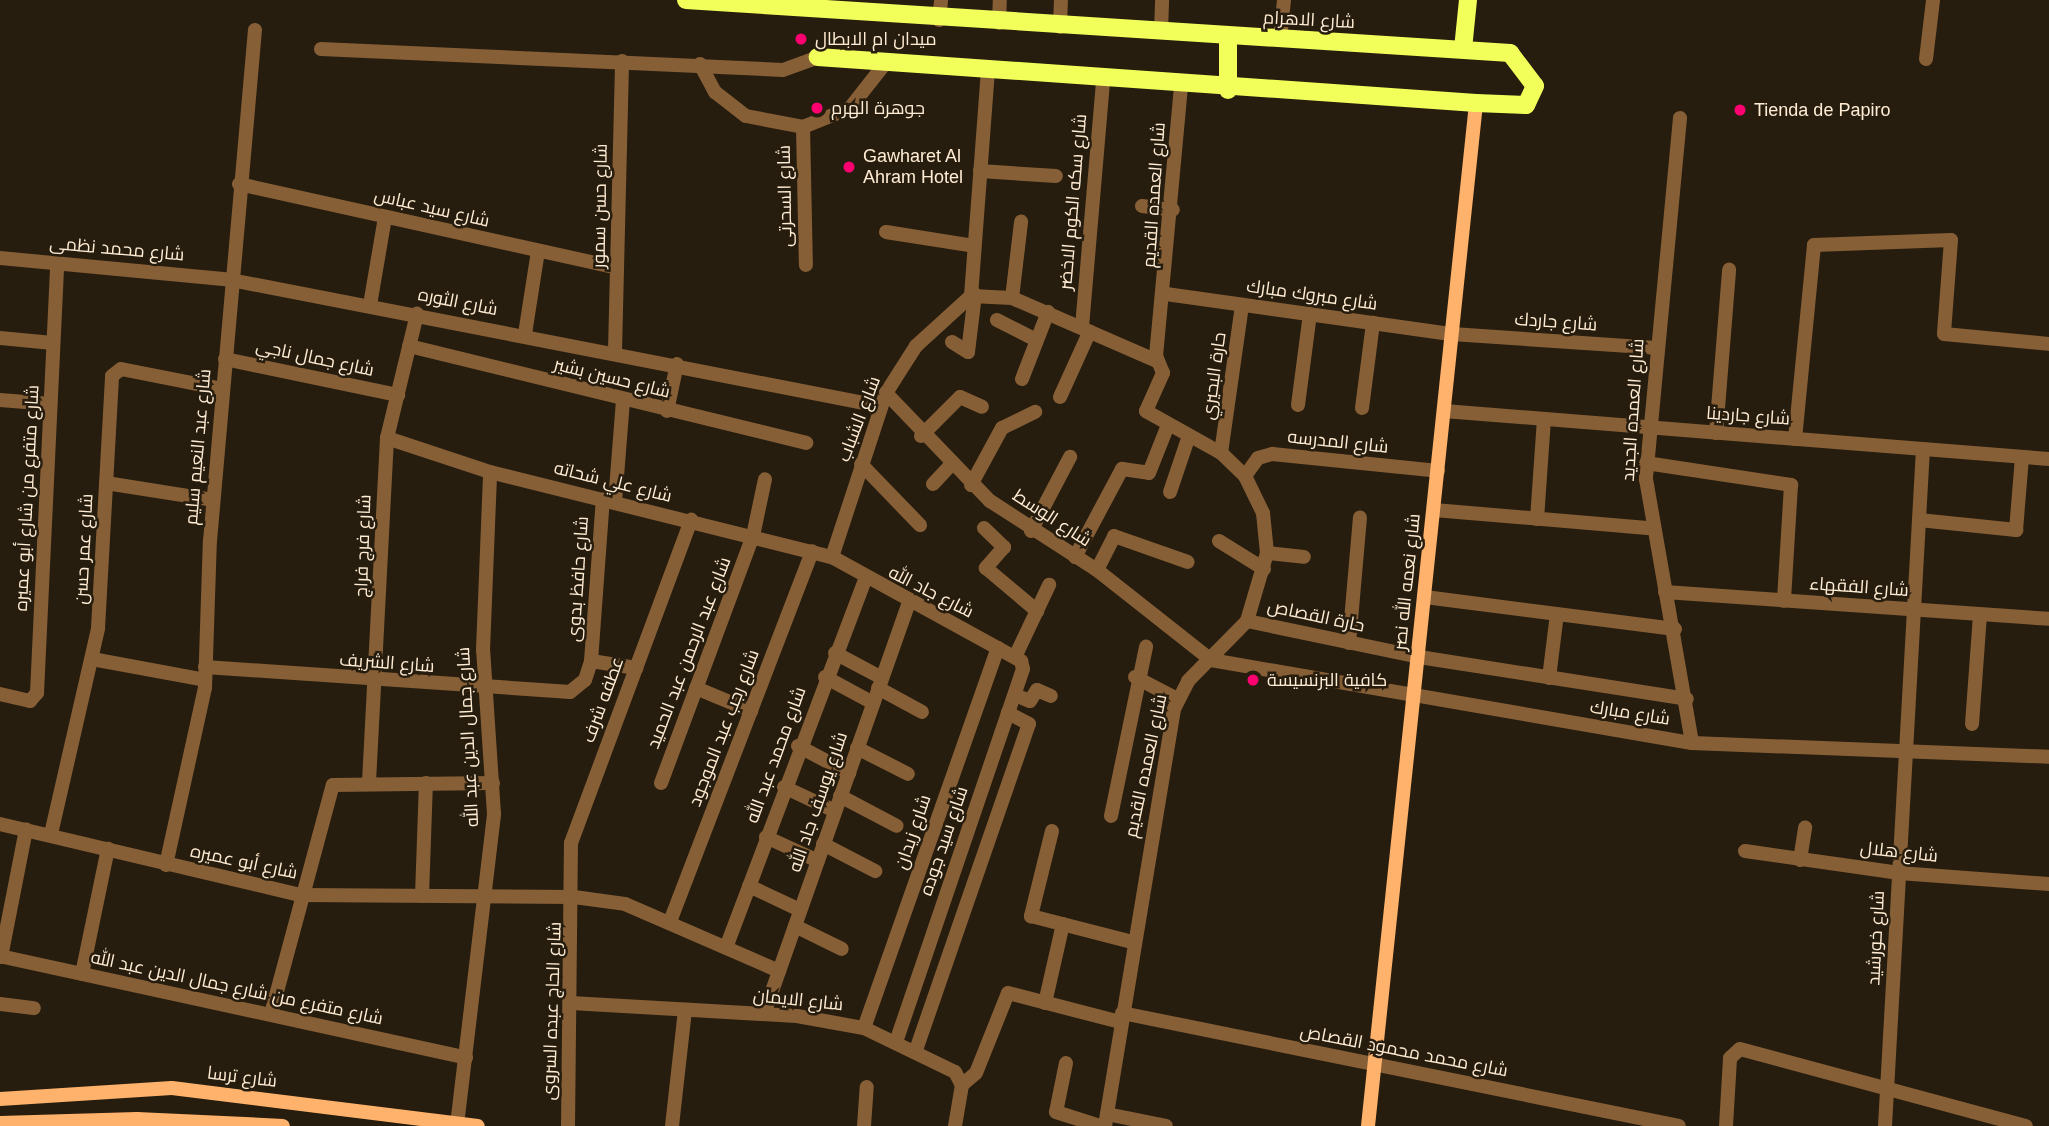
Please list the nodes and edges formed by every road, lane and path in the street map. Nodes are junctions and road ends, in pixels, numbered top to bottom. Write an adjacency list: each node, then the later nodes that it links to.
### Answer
1 (686, 0): 10 (main road, شارع الاهرام)
2 (878, 0): 11 (street)
3 (941, 0): 12 (street)
4 (1000, 0): 13 (street)
5 (1061, 0): 14 (street)
6 (1162, 0): 16 (street)
7 (1284, 0): 18 (street)
8 (1468, 0): 20 (main road)
9 (1933, 0): 22 (street)
10 (720, 1): 11 (main road, شارع الاهرام)
11 (887, 16): 12 (main road, شارع الاهرام)
12 (939, 20): 13 (main road, شارع الاهرام)
13 (999, 23): 14 (main road, شارع الاهرام)
14 (1060, 27): 16 (main road, شارع الاهرام)
15 (255, 30): 35 (street, شارع عبد النعيم سليم)
16 (1161, 32): 17 (main road, شارع الاهرام)
17 (1228, 36): 18 (main road, شارع الاهرام); 29 (main road)
18 (1280, 40): 20 (main road, شارع الاهرام)
19 (321, 49): 23 (street)
20 (1463, 49): 30 (main road, شارع الاهرام)
21 (818, 57): 24 (main road); 25 (street)
22 (1926, 59)
23 (622, 61): 25 (street); 46 (street, شارع حسن سمور)
24 (887, 61): 26 (main road); 32 (street)
25 (699, 64): 32 (street)
26 (988, 70): 27 (main road); 33 (street)
27 (1103, 80): 28 (main road); 59 (street, شارع سكه الكوم الاخضر)
28 (1181, 87): 29 (main road); 37 (street, شارع العمده القديم)
29 (1228, 90): 30 (main road)
30 (1476, 103): 61 (street, شارع نعمه الله نصر)
31 (1680, 118): 68 (street, شارع العمده الجديد)
32 (803, 127): 45 (street, شارع السحرتى)
33 (980, 171): 34 (street); 41 (street)
34 (1056, 176)
35 (239, 184): 38 (street, شارع سيد عباس); 48 (street, شارع عبد النعيم سليم)
36 (1142, 206): 37 (street)
37 (1173, 210): 49 (street, شارع العمده القديم)
38 (385, 217): 42 (street, شارع سيد عباس); 52 (street)
39 (1021, 222): 51 (street)
40 (887, 232): 41 (street)
41 (974, 246): 50 (street)
42 (538, 251): 46 (street, شارع سيد عباس); 60 (street)
43 (0, 258): 44 (street, شارع محمد نظمى)
44 (57, 263): 48 (street, شارع محمد نظمى); 65 (street, شارع متفرع من شارع أبو عميره)
45 (806, 265)
46 (617, 268): 69 (street, شارع حسن سمور)
47 (1729, 270): 90 (street)
48 (231, 280): 52 (street, شارع الثوره); 70 (street, شارع عبد النعيم سليم)
49 (1167, 294): 53 (street, شارع مبروك مبارك); 71 (street, شارع العمده القديم)
50 (973, 295): 51 (street); 64 (street); 78 (street, شارع الشباب)
51 (1012, 298): 54 (street)
52 (370, 305): 55 (street, شارع الثوره)
53 (1242, 305): 56 (street, شارع مبروك مبارك); 97 (street, حارة البحيري)
54 (1048, 312): 59 (street); 63 (street)
55 (417, 314): 60 (street, شارع الثوره); 67 (street, شارع فرج فراج)
56 (1310, 314): 58 (street, شارع مبروك مبارك); 81 (street)
57 (997, 320): 63 (street)
58 (1373, 323): 61 (street, شارع مبروك مبارك); 83 (street)
59 (1086, 329): 71 (street); 76 (street, شارع سكه الكوم الاخضر)
60 (525, 334): 69 (street, شارع الثوره)
61 (1452, 334): 68 (street, شارع جاردك); 85 (street, شارع نعمه الله نصر)
62 (0, 338): 65 (street)
63 (1036, 340): 73 (street)
64 (952, 342)
65 (53, 343): 80 (street, شارع متفرع من شارع أبو عميره)
66 (2049, 344): 94 (street)
67 (410, 346): 75 (street, شارع فرج فراج); 79 (street, شارع حسين بشير)
68 (1656, 348): 89 (street, شارع العمده الجديد)
69 (615, 351): 72 (street, شارع الثوره)
70 (225, 359): 74 (street, شارع عبد النعيم سليم); 75 (street, شارع جمال ناجي)
71 (1157, 361): 88 (street, شارع العمده القديم)
72 (677, 364): 78 (street, شارع الثوره); 84 (street)
73 (1022, 379)
74 (222, 388): 108 (street, شارع عمر حسن); 112 (street, شارع عبد النعيم سليم)
75 (398, 395): 93 (street, شارع فرج فراج)
76 (1060, 397)
77 (0, 400): 80 (street)
78 (883, 400): 91 (street, شارع الوسط); 102 (street, شارع الشباب)
79 (623, 401): 84 (street, شارع حسين بشير); 113 (street, شارع حافظ بدوى)
80 (50, 404): 164 (street, شارع متفرع من شارع أبو عميره)
81 (1298, 405)
82 (982, 407): 91 (street)
83 (1362, 408)
84 (667, 411): 95 (street, شارع حسين بشير)
85 (1444, 411): 87 (street, شارع جاردينا); 104 (street, شارع نعمه الله نصر)
86 (1035, 412): 110 (street)
87 (1544, 419): 89 (street, شارع جاردينا); 116 (street)
88 (1168, 425): 92 (street, شارع العمده القديم); 128 (street)
89 (1649, 427): 90 (street, شارع جاردينا); 101 (street, شارع العمده الجديد)
90 (1716, 433): 94 (street, شارع جاردينا)
91 (922, 436): 103 (street, شارع الوسط)
92 (1189, 436): 97 (street, شارع العمده القديم); 111 (street)
93 (387, 438): 105 (street, شارع علي شحاته); 160 (street, شارع فرج فراج)
94 (1796, 439): 96 (street, شارع جاردينا)
95 (806, 443)
96 (1923, 449): 99 (street, شارع جاردينا); 118 (street, شارع خورشيد)
97 (1221, 453): 106 (street, شارع العمده القديم)
98 (1070, 457): 122 (street)
99 (2022, 457): 100 (street, شارع جاردينا); 118 (street)
100 (2049, 459)
101 (1646, 463): 121 (street, شارع العمده الجديد); 137 (street)
102 (861, 464): 119 (street); 127 (street, شارع الشباب)
103 (950, 466): 109 (street); 110 (street, شارع الوسط)
104 (1438, 471): 106 (street, شارع المدرسه); 114 (street, شارع نعمه الله نصر)
105 (490, 472): 113 (street, شارع علي شحاته); 163 (street, شارع جمال الدين عبد الله)
106 (1245, 476): 126 (street, شارع العمده القديم)
107 (765, 479): 123 (street, شارع عبد الرحمن عبد الحميد)
108 (106, 483): 112 (street); 152 (street, شارع عمر حسن)
109 (933, 484)
110 (971, 485): 122 (street, شارع الوسط)
111 (1170, 492)
112 (213, 500): 156 (street, شارع عبد النعيم سليم)
113 (609, 500): 117 (street, شارع علي شحاته); 154 (street, شارع حافظ بدوى)
114 (1434, 510): 116 (street); 136 (street, شارع نعمه الله نصر)
115 (1360, 517): 146 (street)
116 (1537, 519): 121 (street)
117 (691, 520): 123 (street, شارع علي شحاته); 155 (street, عطفه شرف)
118 (1919, 520): 139 (street, شارع خورشيد)
119 (920, 525)
120 (984, 528): 140 (street)
121 (1650, 528): 135 (street, شارع العمده الجديد)
122 (1031, 531): 128 (street, شارع الوسط)
123 (753, 536): 125 (street, شارع علي شحاته); 162 (street, شارع عبد الرحمن عبد الحميد)
124 (1219, 541): 131 (street)
125 (812, 551): 127 (street, شارع علي شحاته); 171 (street, شارع رجب عبد الموجود)
126 (1267, 553): 129 (street); 131 (street, شارع العمده القديم)
127 (832, 557): 133 (street, شارع جاد الله)
128 (1075, 557): 132 (street, شارع الوسط)
129 (1304, 557)
130 (1188, 562): 132 (street)
131 (1265, 569): 144 (street, شارع العمده القديم)
132 (1097, 570): 153 (street, شارع الوسط)
133 (866, 580): 138 (street, شارع جاد الله); 149 (street, شارع محمد عبد الله)
134 (1049, 585): 140 (street)
135 (1665, 592): 137 (street, شارع الفقهاء); 145 (street, شارع العمده الجديد)
136 (1425, 597): 141 (street); 151 (street, شارع نعمه الله نصر)
137 (1784, 601): 139 (street, شارع الفقهاء)
138 (909, 602): 148 (street, شارع جاد الله); 161 (street, شارع يوسف جاد الله)
139 (1914, 610): 142 (street, شارع الفقهاء); 178 (street, شارع خورشيد)
140 (1037, 611): 150 (street)
141 (1557, 614): 145 (street); 159 (street)
142 (1980, 615): 143 (street, شارع الفقهاء); 174 (street)
143 (2049, 620)
144 (1247, 621): 146 (street, حارة القصاص); 153 (street, شارع العمده القديم)
145 (1675, 629): 169 (street, شارع العمده الجديد)
146 (1349, 643): 151 (street, حارة القصاص)
147 (1146, 647): 158 (street)
148 (998, 648): 150 (street, شارع جاد الله); 230 (street, شارع زيدان)
149 (835, 653): 157 (street, شارع محمد عبد الله); 161 (street)
150 (1015, 657): 165 (street, شارع سيد جوده)
151 (1419, 657): 159 (street, حارة القصاص); 167 (street, شارع نعمه الله نصر)
152 (92, 659): 156 (street); 195 (street, شارع عمر حسن)
153 (1211, 660): 167 (street, شارع مبارك); 168 (street, شارع العمده القديم)
154 (591, 661): 155 (street); 163 (street, شارع الشريف)
155 (636, 668): 210 (street, عطفه شرف)
156 (205, 673): 160 (street, شارع الشريف); 202 (street, شارع عبد النعيم سليم)
157 (825, 677): 170 (street); 176 (street, شارع محمد عبد الله)
158 (1135, 677): 168 (street); 189 (street)
159 (1549, 678): 169 (street, حارة القصاص)
160 (377, 682): 163 (street, شارع الشريف); 182 (street, شارع فرج فراج)
161 (880, 683): 170 (street, شارع يوسف جاد الله); 172 (street)
162 (696, 688): 171 (street); 185 (street, شارع عبد الرحمن عبد الحميد)
163 (485, 689): 184 (street, شارع جمال الدين عبد الله)
164 (0, 694)
165 (1015, 695): 166 (street); 173 (street, شارع سيد جوده)
166 (1051, 696)
167 (1415, 697): 175 (street, شارع مبارك); 235 (street, شارع نعمه الله نصر)
168 (1177, 699): 216 (street, شارع العمده القديم)
169 (1687, 699): 175 (street, شارع العمده الجديد)
170 (873, 703): 177 (street, شارع يوسف جاد الله)
171 (751, 711): 213 (street, شارع رجب عبد الموجود)
172 (922, 712)
173 (1008, 713): 231 (street, شارع سيد جوده); 232 (street)
174 (1972, 724)
175 (1692, 743): 178 (street, شارع مبارك)
176 (799, 746): 180 (street); 186 (street, شارع محمد عبد الله)
177 (857, 748): 180 (street, شارع يوسف جاد الله); 181 (street)
178 (1906, 752): 179 (street, شارع مبارك); 204 (street, شارع خورشيد)
179 (2049, 757)
180 (849, 773): 187 (street, شارع يوسف جاد الله)
181 (908, 774)
182 (369, 782): 183 (street); 208 (street)
183 (426, 783): 184 (street); 209 (street)
184 (492, 783): 211 (street, شارع جمال الدين عبد الله)
185 (661, 783)
186 (784, 787): 188 (street); 196 (street, شارع محمد عبد الله)
187 (840, 796): 188 (street, شارع يوسف جاد الله); 191 (street)
188 (835, 811): 197 (street, شارع يوسف جاد الله)
189 (1111, 816)
190 (0, 824): 193 (street, شارع أبو عميره)
191 (897, 826)
192 (1805, 827): 200 (street)
193 (26, 829): 195 (street, شارع أبو عميره); 207 (street)
194 (1052, 831): 214 (street)
195 (51, 834): 198 (street, شارع أبو عميره)
196 (766, 837): 201 (street); 206 (street, شارع محمد عبد الله)
197 (824, 844): 201 (street, شارع يوسف جاد الله); 203 (street)
198 (108, 849): 202 (street, شارع أبو عميره); 221 (street)
199 (1745, 851): 200 (street, شارع هلال)
200 (1800, 860): 204 (street, شارع هلال)
201 (817, 861): 212 (street, شارع يوسف جاد الله)
202 (166, 865): 208 (street, شارع أبو عميره)
203 (874, 871)
204 (1899, 873): 205 (street, شارع هلال); 238 (street, شارع خورشيد)
205 (2049, 884)
206 (749, 886): 212 (street); 217 (street, شارع محمد عبد الله)
207 (7, 889): 219 (street)
208 (301, 895): 209 (street, شارع أبو عميره); 227 (street)
209 (422, 896): 211 (street, شارع أبو عميره)
210 (574, 897): 211 (street, شارع أبو عميره); 213 (street, شارع أبو عميره); 222 (street, شارع الحاج عبده السروى)
211 (485, 898): 233 (street, شارع جمال الدين عبد الله)
212 (800, 910): 215 (street, شارع يوسف جاد الله)
213 (671, 919): 217 (street, شارع أبو عميره)
214 (1063, 924): 216 (street); 223 (street)
215 (794, 926): 218 (street); 220 (street, شارع يوسف جاد الله)
216 (1132, 942): 229 (street, شارع العمده القديم)
217 (727, 945): 220 (street, شارع أبو عميره)
218 (842, 949)
219 (0, 956): 221 (street, شارع متفرع من شارع جمال الدين عبد الله)
220 (779, 971): 228 (street, شارع يوسف جاد الله)
221 (82, 974): 227 (street, شارع متفرع من شارع جمال الدين عبد الله)
222 (571, 1003): 226 (street, شارع الايمان); 245 (street, شارع الحاج عبده السروى)
223 (1045, 1003): 229 (street, شارع محمد محمود القصاص); 236 (street, شارع محمد محمود القصاص)
224 (0, 1004): 225 (street)
225 (34, 1008)
226 (685, 1010): 228 (street, شارع الايمان); 246 (street)
227 (271, 1014): 233 (street, شارع متفرع من شارع جمال الدين عبد الله)
228 (764, 1014): 230 (street, شارع الايمان)
229 (1121, 1018): 235 (street, شارع محمد محمود القصاص); 240 (street, شارع العمده القديم)
230 (864, 1028): 231 (street, شارع الايمان)
231 (897, 1041): 232 (street, شارع الايمان)
232 (916, 1050): 236 (street, شارع الايمان)
233 (466, 1059): 242 (street, شارع جمال الدين عبد الله)
234 (1066, 1063): 240 (street)
235 (1376, 1065): 250 (street, شارع نعمه الله نصر); 251 (street, شارع محمد محمود القصاص)
236 (962, 1085): 248 (street)
237 (867, 1087): 247 (street)
238 (1887, 1088): 252 (street); 253 (street, شارع خورشيد); 254 (street)
239 (0, 1099): 242 (street, شارع ترسا)
240 (1104, 1122): 249 (street)
241 (0, 1123): 243 (street)
242 (457, 1125): 244 (street, شارع ترسا)
243 (283, 1126)
244 (478, 1126)
245 (568, 1126)
246 (672, 1126)
247 (864, 1126)
248 (955, 1126)
249 (1166, 1126)
250 (1368, 1126)
251 (1679, 1126)
252 (1726, 1126)
253 (1885, 1126)
254 (2025, 1126)

